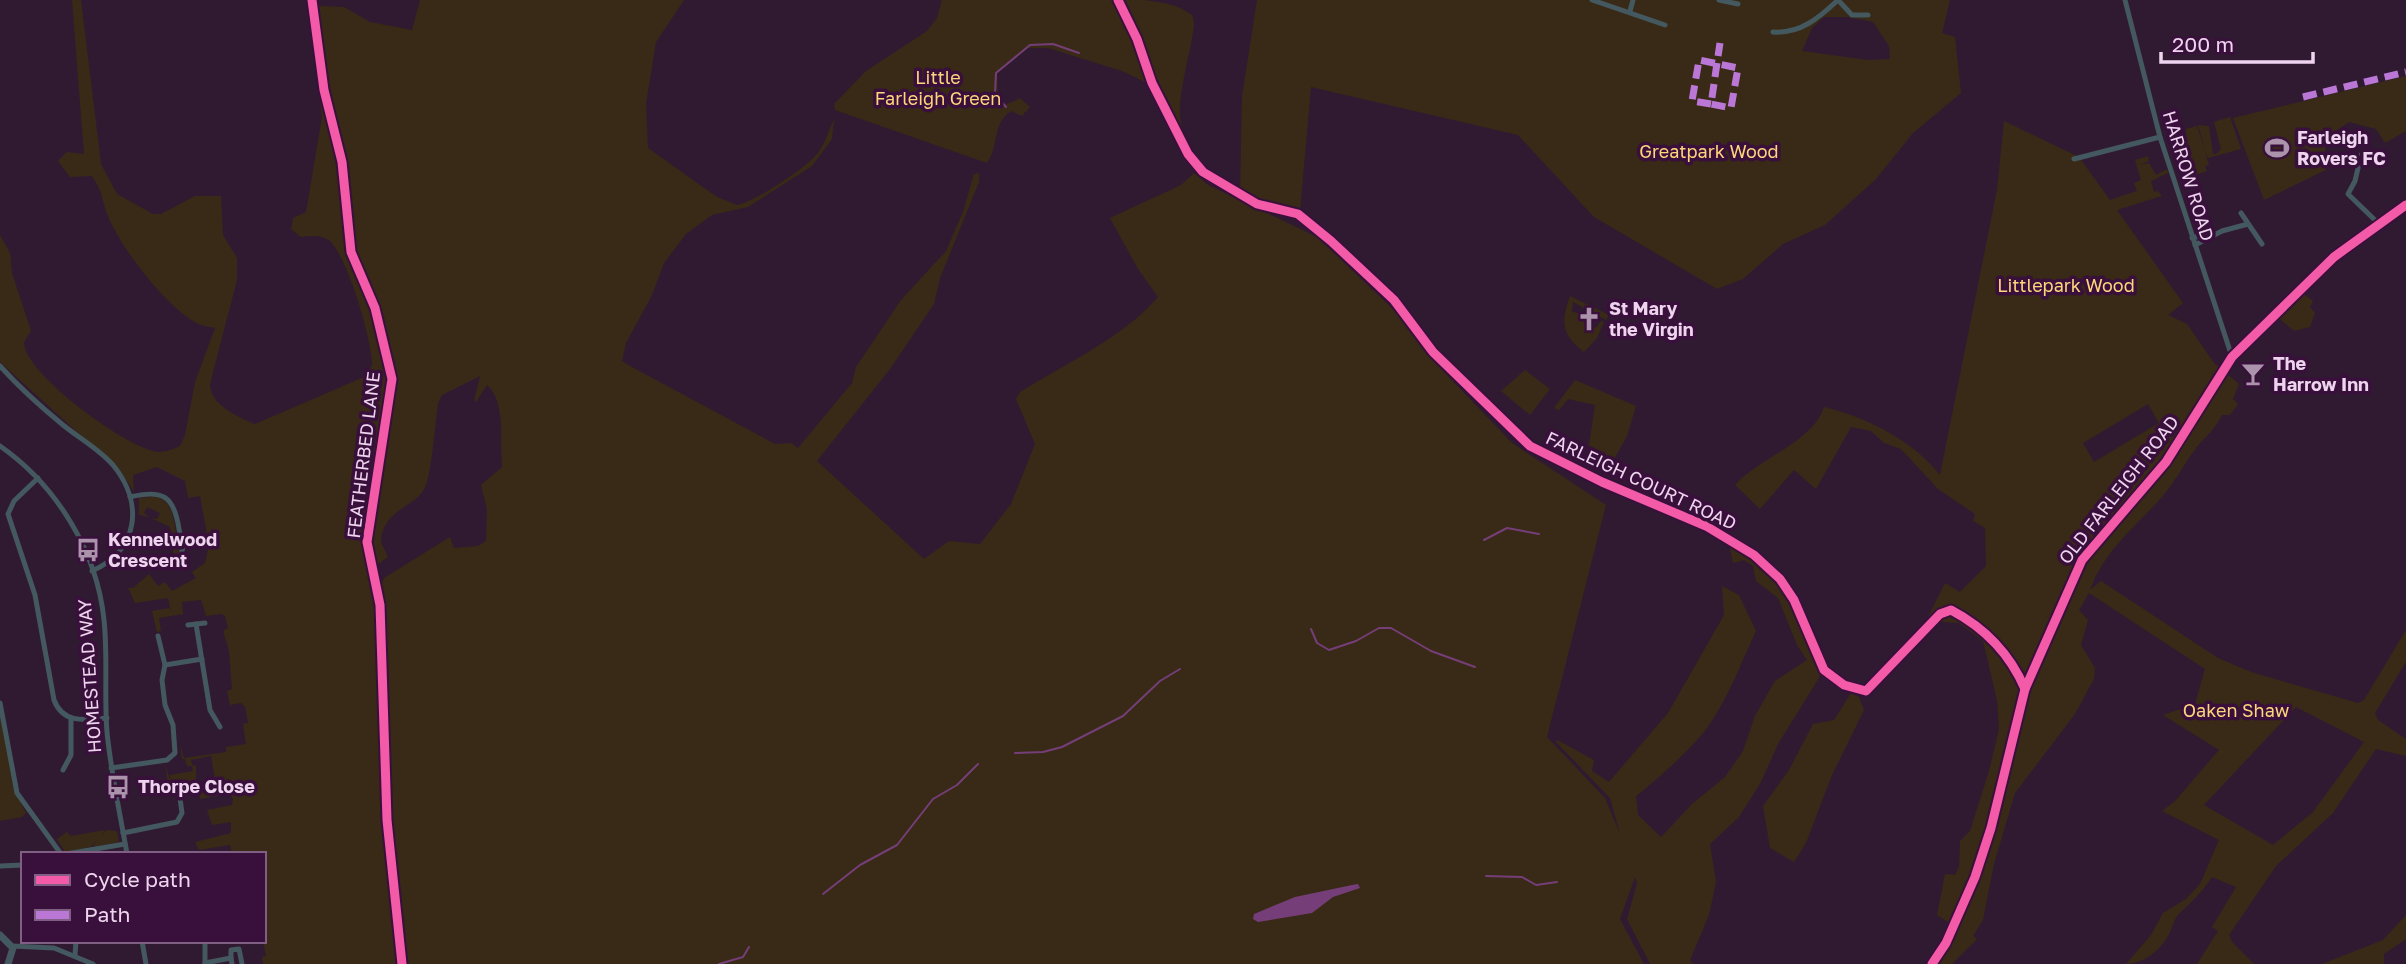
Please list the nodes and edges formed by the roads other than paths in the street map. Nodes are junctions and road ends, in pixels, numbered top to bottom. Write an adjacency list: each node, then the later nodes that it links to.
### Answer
1 (312, 0): 65 (street, FEATHERBED LANE)
2 (1118, 0): 36 (street, FARLEIGH COURT ROAD)
3 (1592, 0): 9 (street)
4 (1633, 0): 9 (street)
5 (1719, 0): 8 (street)
6 (1838, 0): 10 (street); 12 (street)
7 (2125, 0): 13 (street, HARROW ROAD)
8 (1738, 4)
9 (1630, 11): 11 (street)
10 (1868, 15)
11 (1665, 25)
12 (1773, 32)
13 (2160, 136): 15 (street); 20 (street, HARROW ROAD)
14 (2361, 155): 18 (street)
15 (2074, 159)
16 (2406, 205): 18 (street, OLD FARLEIGH ROAD)
17 (2242, 213): 19 (street)
18 (2379, 224): 22 (street, OLD FARLEIGH ROAD)
19 (2248, 225): 20 (street); 21 (street)
20 (2193, 241): 22 (street, HARROW ROAD)
21 (2262, 244)
22 (2232, 357): 35 (street, OLD FARLEIGH ROAD)
23 (0, 366): 26 (street)
24 (0, 446): 25 (street, HOMESTEAD WAY)
25 (38, 478): 28 (street, HOMESTEAD WAY); 39 (street)
26 (130, 498): 27 (street); 28 (street)
27 (166, 567)
28 (92, 570): 40 (street, HOMESTEAD WAY)
29 (205, 622): 30 (street)
30 (196, 624): 31 (street); 33 (street)
31 (188, 625)
32 (158, 636): 34 (street)
33 (202, 659): 34 (street); 41 (street)
34 (165, 665): 42 (street)
35 (2032, 672): 36 (street); 37 (street, OLD FARLEIGH ROAD)
36 (2019, 675): 37 (street, FARLEIGH COURT ROAD)
37 (2025, 689): 66 (street, OLD FARLEIGH ROAD)
38 (0, 703): 47 (street)
39 (71, 718): 40 (street); 43 (street)
40 (107, 718): 42 (street, HOMESTEAD WAY)
41 (220, 727)
42 (111, 768): 45 (street, HOMESTEAD WAY)
43 (63, 770)
44 (194, 787): 45 (street)
45 (123, 833): 46 (street, HOMESTEAD WAY)
46 (125, 844): 48 (street); 49 (street, HOMESTEAD WAY)
47 (62, 852)
48 (76, 852)
49 (127, 852)
50 (21, 865): 51 (street)
51 (0, 866)
52 (0, 935): 56 (street)
53 (75, 943): 57 (street)
54 (142, 943): 63 (street)
55 (205, 943): 59 (street)
56 (12, 946): 57 (street); 60 (street)
57 (74, 955): 61 (street); 62 (street)
58 (232, 961): 59 (street); 64 (street)
59 (205, 963)
60 (8, 964)
61 (69, 964)
62 (93, 964)
63 (146, 964)
64 (242, 964)
65 (402, 964)
66 (1932, 964)

